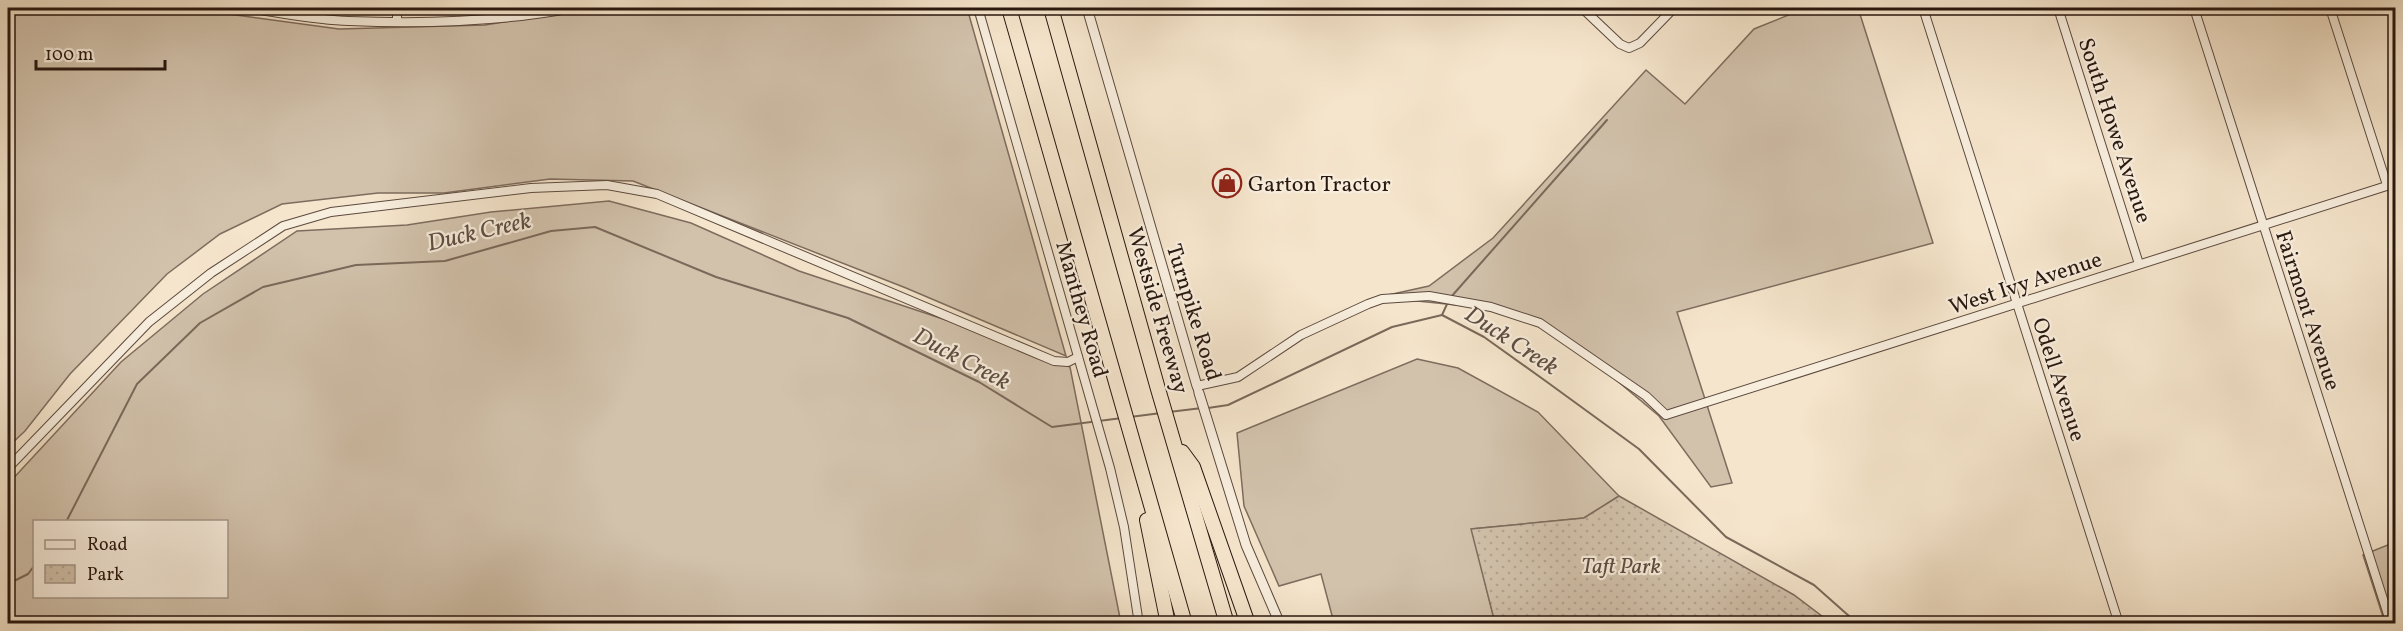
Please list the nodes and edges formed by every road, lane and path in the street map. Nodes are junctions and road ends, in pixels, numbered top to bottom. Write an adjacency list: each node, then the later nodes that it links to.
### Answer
1 (244, 8): 14 (street)
2 (397, 8): 15 (street)
3 (573, 8): 15 (street)
4 (978, 8): 20 (street, Manthey Road)
5 (1009, 8): 24 (highway)
6 (1051, 8): 22 (highway, Westside Freeway)
7 (1087, 8): 21 (street, Turnpike Road)
8 (1582, 8): 9 (street)
9 (1674, 8)
10 (1923, 8): 19 (street, Odell Avenue)
11 (2058, 8): 18 (street, South Howe Avenue)
12 (2194, 8): 17 (street, Fairmont Avenue)
13 (2330, 8): 16 (street)
14 (290, 10): 15 (street)
15 (397, 21)
16 (2391, 184): 17 (street, West Ivy Avenue)
17 (2263, 225): 18 (street, West Ivy Avenue); 32 (street, Fairmont Avenue)
18 (2139, 264): 19 (street, West Ivy Avenue)
19 (2018, 303): 21 (street, West Ivy Avenue); 31 (street, Odell Avenue)
20 (1078, 357): 23 (street); 25 (street, Manthey Road)
21 (1198, 390): 30 (street, Turnpike Road)
22 (1176, 443): 28 (highway, Westside Freeway); 29 (highway)
23 (8, 468)
24 (1148, 492): 26 (highway); 27 (highway)
25 (1139, 624)
26 (1168, 624)
27 (1185, 624)
28 (1227, 624)
29 (1248, 624)
30 (1280, 624)
31 (2119, 624)
32 (2391, 624)

